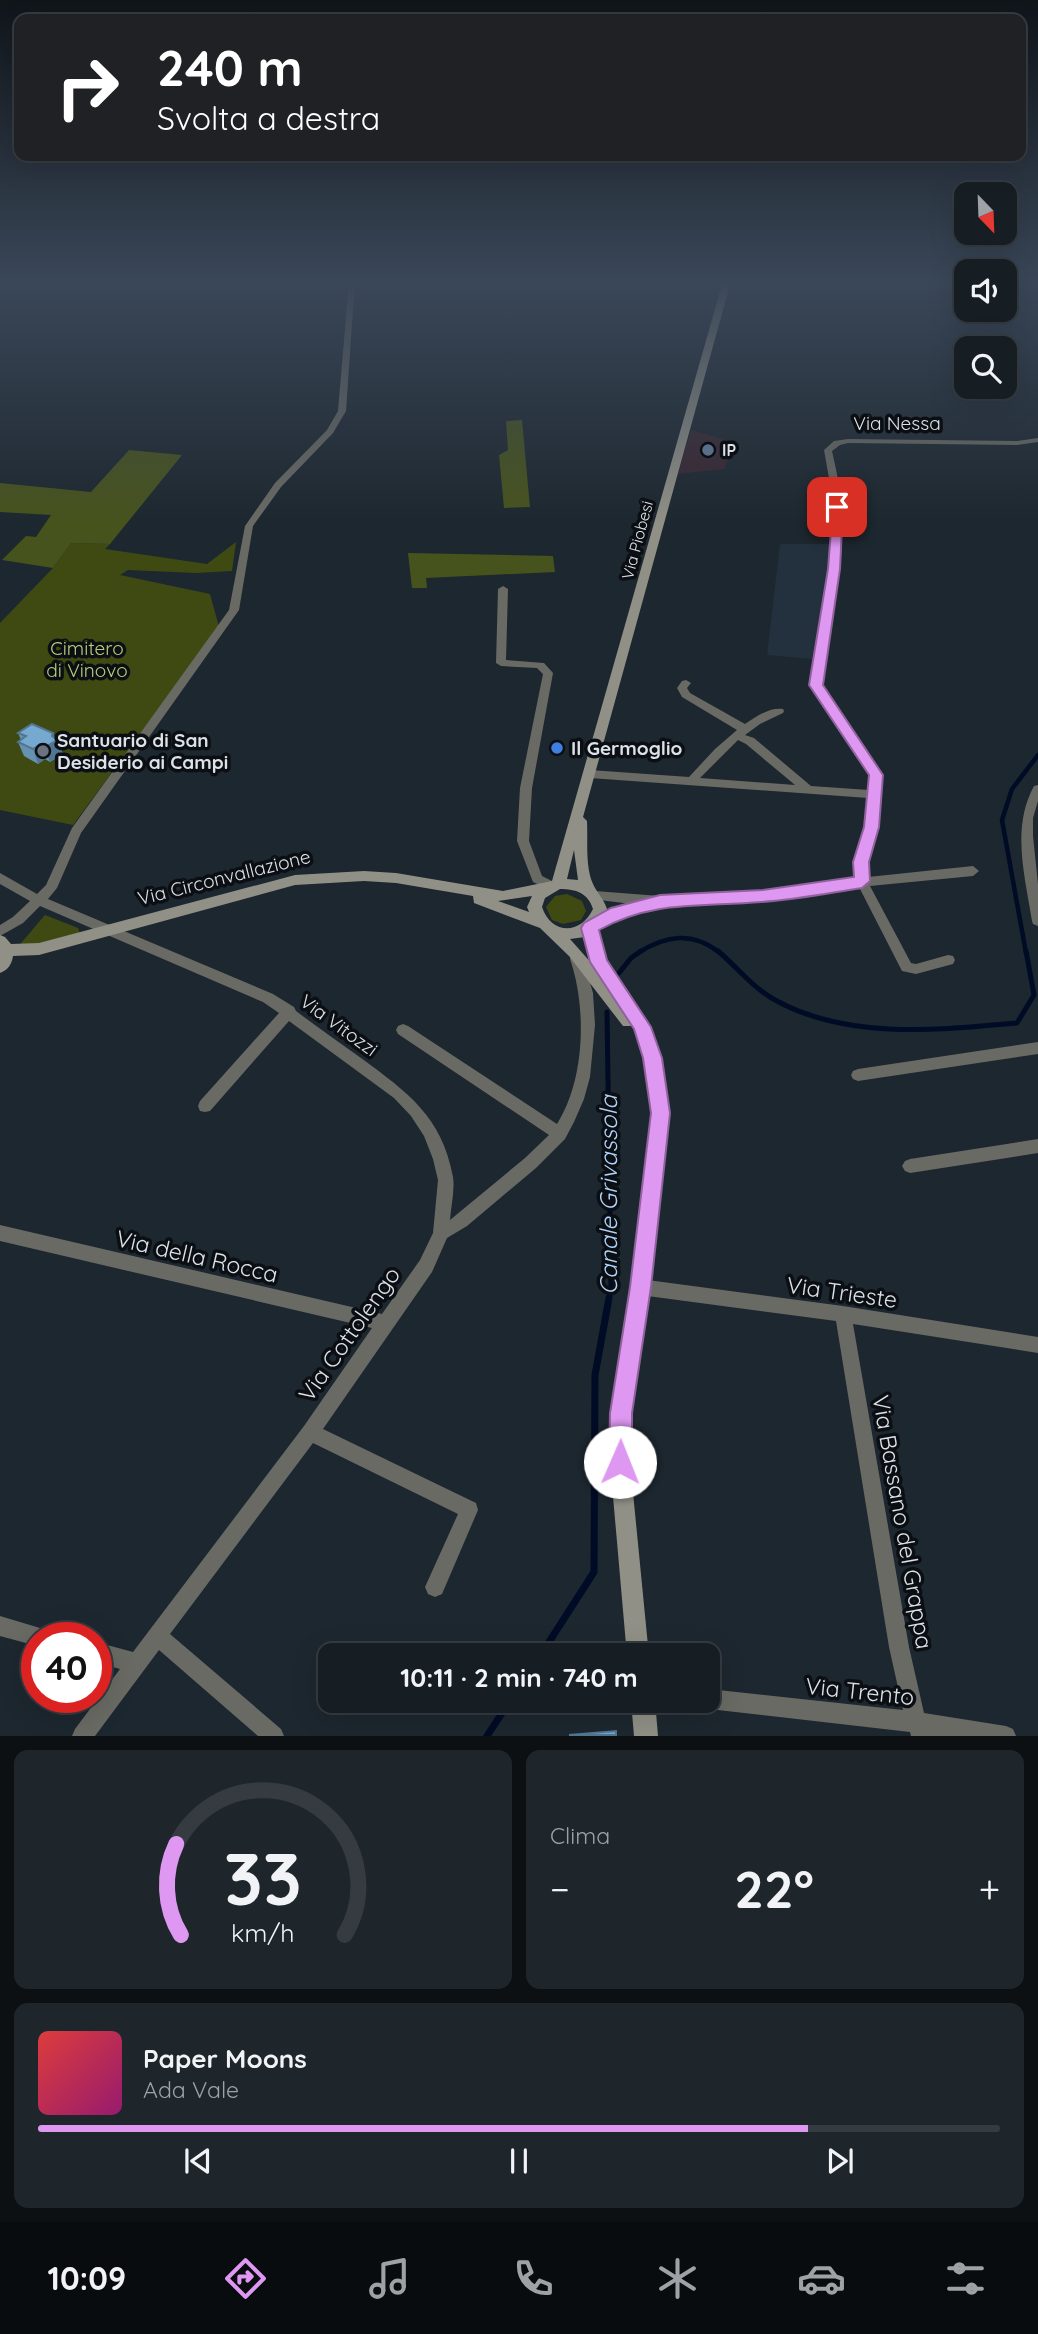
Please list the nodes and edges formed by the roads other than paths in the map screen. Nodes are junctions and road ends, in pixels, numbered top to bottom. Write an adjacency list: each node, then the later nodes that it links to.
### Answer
1 (346, 362): 20 (street)
2 (704, 362): 8 (street, Via Piobesi)
3 (1038, 440): 12 (street, Via Nessa)
4 (503, 589): 17 (street)
5 (686, 683): 7 (street)
6 (779, 711): 7 (street)
7 (743, 733): 9 (street); 10 (street)
8 (590, 774): 9 (street); 13 (street, Via Piobesi)
9 (691, 782): 10 (street)
10 (807, 788): 12 (street)
11 (1038, 789): 22 (street)
12 (876, 795): 16 (street, Via Nessa)
13 (580, 809): 17 (street, Via Piobesi); 19 (street, Via Piobesi)
14 (973, 871): 16 (street)
15 (0, 878): 20 (street, Via Vitozzi)
16 (862, 881): 21 (street); 28 (street)
17 (553, 886): 18 (street, Via Circonvallazione); 19 (street); 24 (street)
18 (455, 889): 24 (street, Via Circonvallazione); 25 (street, Via Circonvallazione)
19 (591, 893): 21 (street); 23 (street)
20 (40, 901): 25 (street, Via Vitozzi); 26 (street)
21 (660, 901): 23 (street)
22 (1038, 921)
23 (592, 925): 24 (street); 32 (street)
24 (545, 927): 27 (street)
25 (110, 932): 26 (street, Via Circonvallazione); 29 (street, Via Vitozzi)
26 (3, 949)
27 (574, 952): 32 (street); 35 (street)
28 (948, 960)
29 (289, 1011): 34 (street); 39 (street, Via Vitozzi)
30 (404, 1030): 35 (street)
31 (1038, 1048): 33 (street)
32 (653, 1058): 40 (street)
33 (858, 1075)
34 (205, 1106)
35 (560, 1134): 39 (street)
36 (1038, 1146): 37 (street)
37 (910, 1167)
38 (0, 1233): 42 (street, Via della Rocca)
39 (440, 1233): 42 (street, Via Cottolengo)
40 (640, 1287): 41 (street, Via Trieste); 49 (street)
41 (843, 1314): 43 (street, Via Trieste); 54 (street, Via Bassano del Grappa)
42 (384, 1323): 44 (street, Via Cottolengo)
43 (1038, 1345)
44 (310, 1432): 45 (street); 48 (street, Via Cottolengo)
45 (435, 1587)
46 (0, 1626): 47 (street)
47 (21, 1632)
48 (157, 1636): 51 (street, Via Cottolengo); 56 (street)
49 (637, 1643)
50 (112, 1657): 51 (street)
51 (136, 1663): 55 (street, Via Cottolengo)
52 (720, 1701): 54 (street, Via Trento)
53 (644, 1713): 57 (street)
54 (919, 1728): 58 (street, Via Trento)
55 (82, 1735)
56 (274, 1735)
57 (646, 1735)
58 (1006, 1735)

